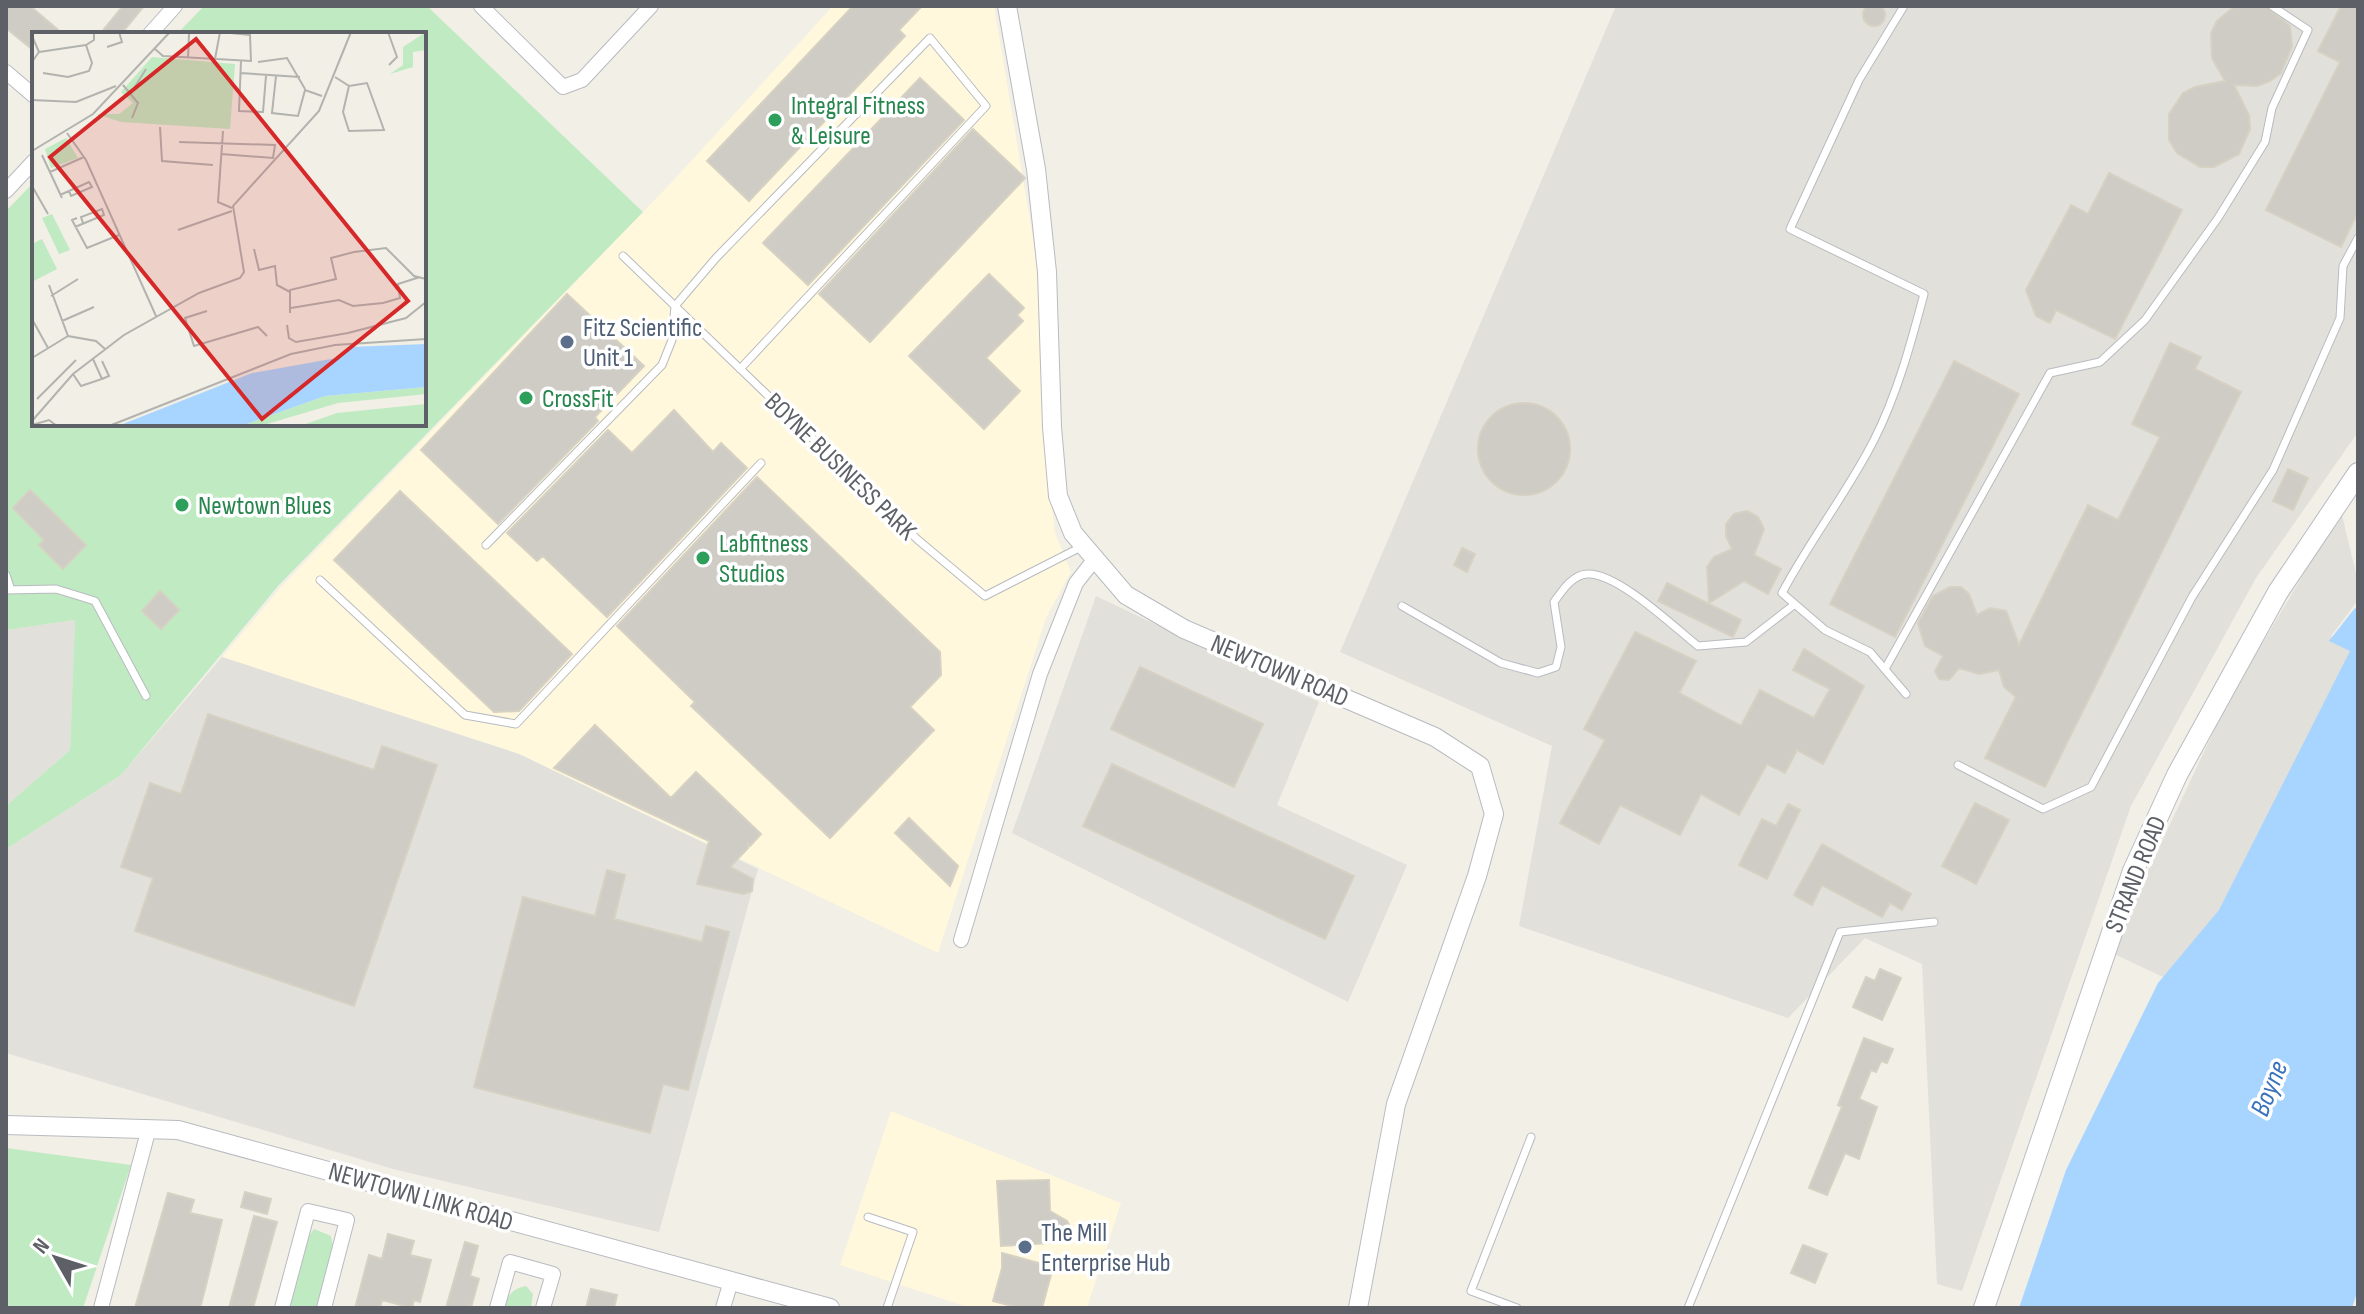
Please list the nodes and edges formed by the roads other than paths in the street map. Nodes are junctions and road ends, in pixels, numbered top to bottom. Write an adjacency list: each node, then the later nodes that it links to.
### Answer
1 (175, 6): 7 (street)
2 (481, 6): 3 (street)
3 (651, 6)
4 (1007, 6): 19 (street, NEWTOWN ROAD)
5 (1904, 6): 23 (lane)
6 (2272, 6): 25 (lane)
7 (152, 32)
8 (6, 72): 9 (street)
9 (32, 94)
10 (32, 163): 11 (street)
11 (6, 191)
12 (2358, 238): 28 (lane)
13 (623, 256): 14 (lane, BOYNE BUSINESS PARK)
14 (675, 306): 15 (lane, BOYNE BUSINESS PARK); 15 (lane); 18 (lane)
15 (740, 369): 19 (lane, BOYNE BUSINESS PARK)
16 (761, 463): 21 (lane)
17 (2358, 473): 47 (main road, STRAND ROAD)
18 (486, 545)
19 (1088, 553): 30 (street); 44 (street, NEWTOWN ROAD)
20 (6, 575): 22 (lane)
21 (320, 580)
22 (9, 590): 27 (lane)
23 (1795, 604): 24 (lane); 25 (lane)
24 (1402, 606)
25 (1885, 669): 26 (lane)
26 (1906, 694)
27 (146, 696)
28 (1958, 765)
29 (1934, 922): 46 (lane)
30 (961, 940)
31 (6, 1125): 32 (street, NEWTOWN LINK ROAD)
32 (149, 1128): 35 (street, NEWTOWN LINK ROAD); 36 (street)
33 (1531, 1137): 45 (lane)
34 (868, 1217): 43 (lane)
35 (731, 1281): 41 (street); 42 (street, NEWTOWN LINK ROAD)
36 (101, 1308)
37 (282, 1308): 38 (street)
38 (324, 1308)
39 (497, 1308): 40 (street)
40 (543, 1308)
41 (723, 1308)
42 (830, 1308)
43 (887, 1308)
44 (1358, 1308)
45 (1517, 1308)
46 (1688, 1308)
47 (1984, 1308)

